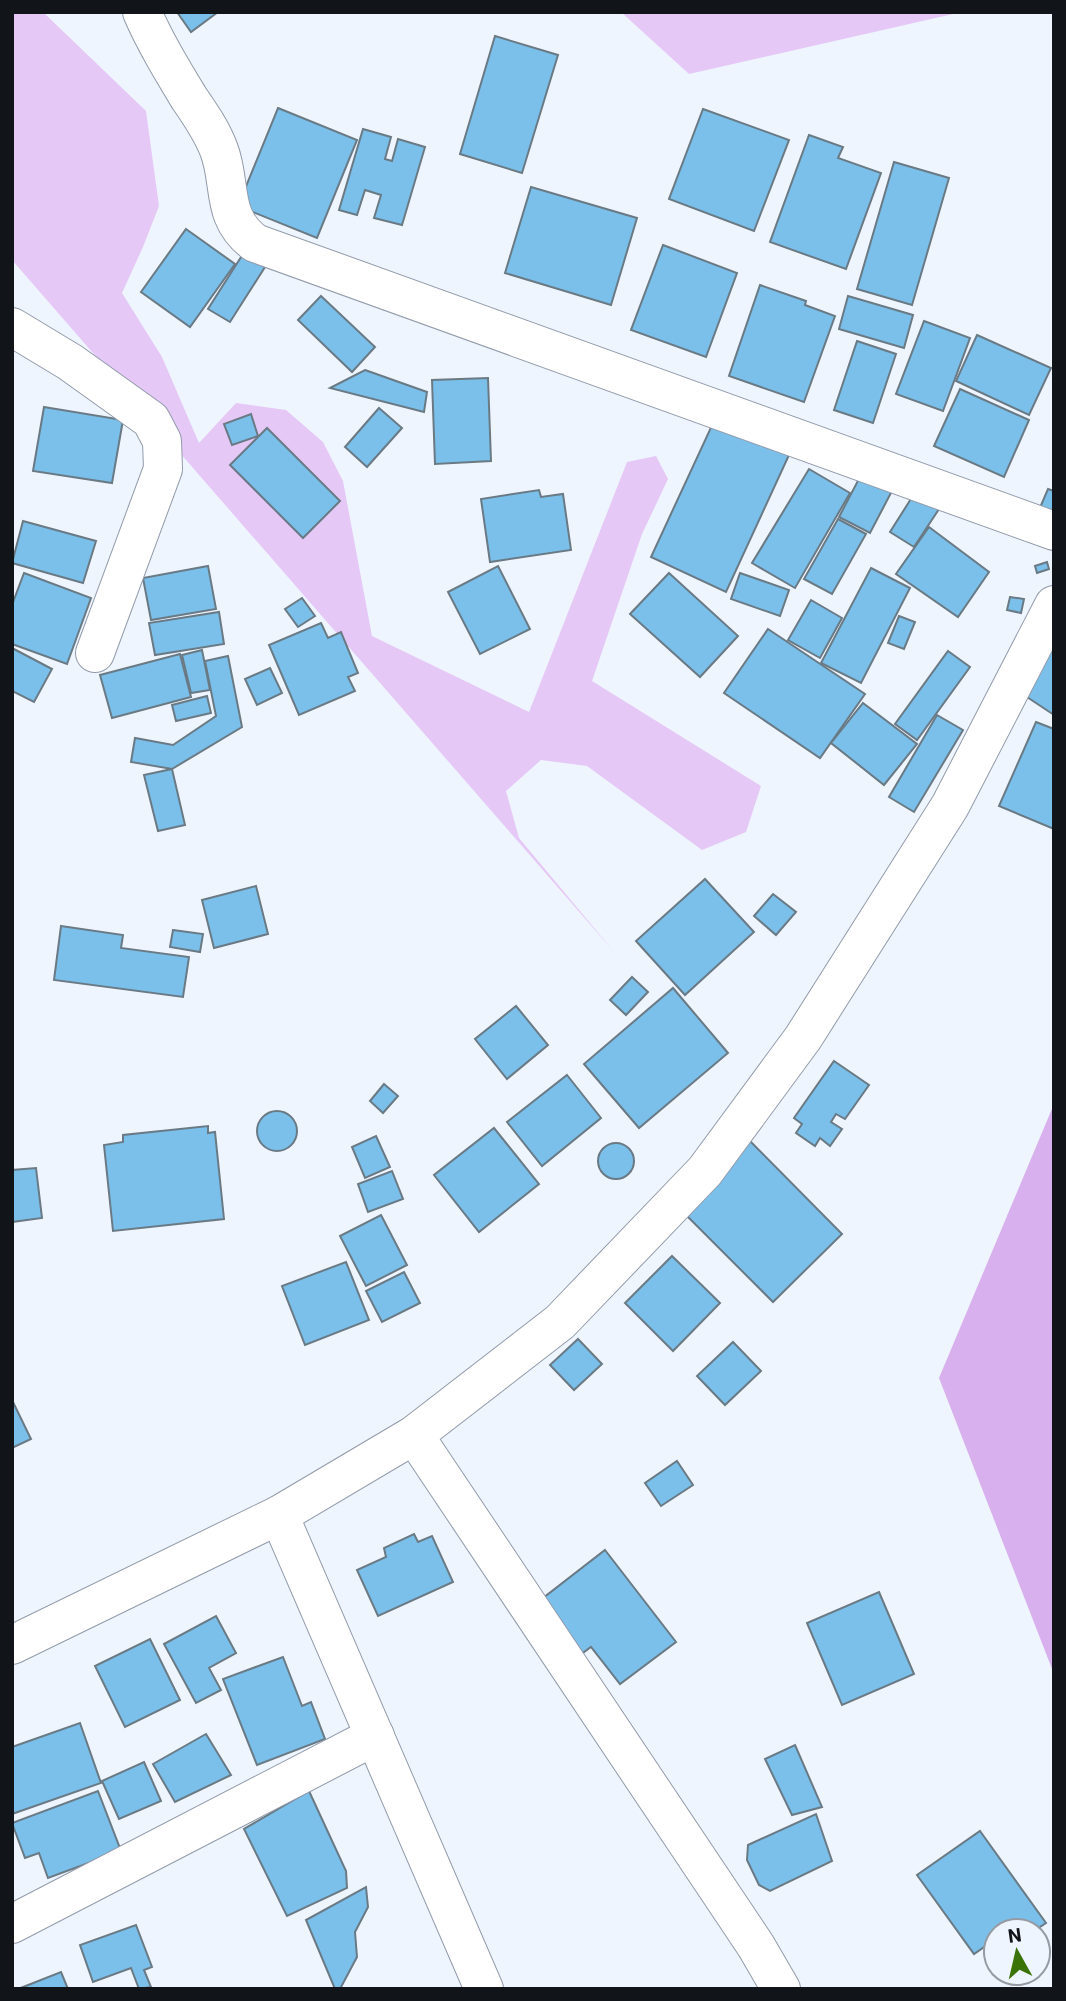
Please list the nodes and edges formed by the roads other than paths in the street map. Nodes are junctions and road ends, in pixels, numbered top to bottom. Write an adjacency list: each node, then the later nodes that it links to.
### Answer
1 (142, 12): 3 (street)
2 (12, 327): 5 (street)
3 (1054, 531)
4 (1054, 605): 6 (street)
5 (95, 653)
6 (414, 1435): 7 (street); 12 (street)
7 (279, 1515): 8 (street); 9 (street)
8 (12, 1645)
9 (374, 1736): 10 (street); 11 (street)
10 (12, 1924)
11 (484, 1989)
12 (781, 1989)

